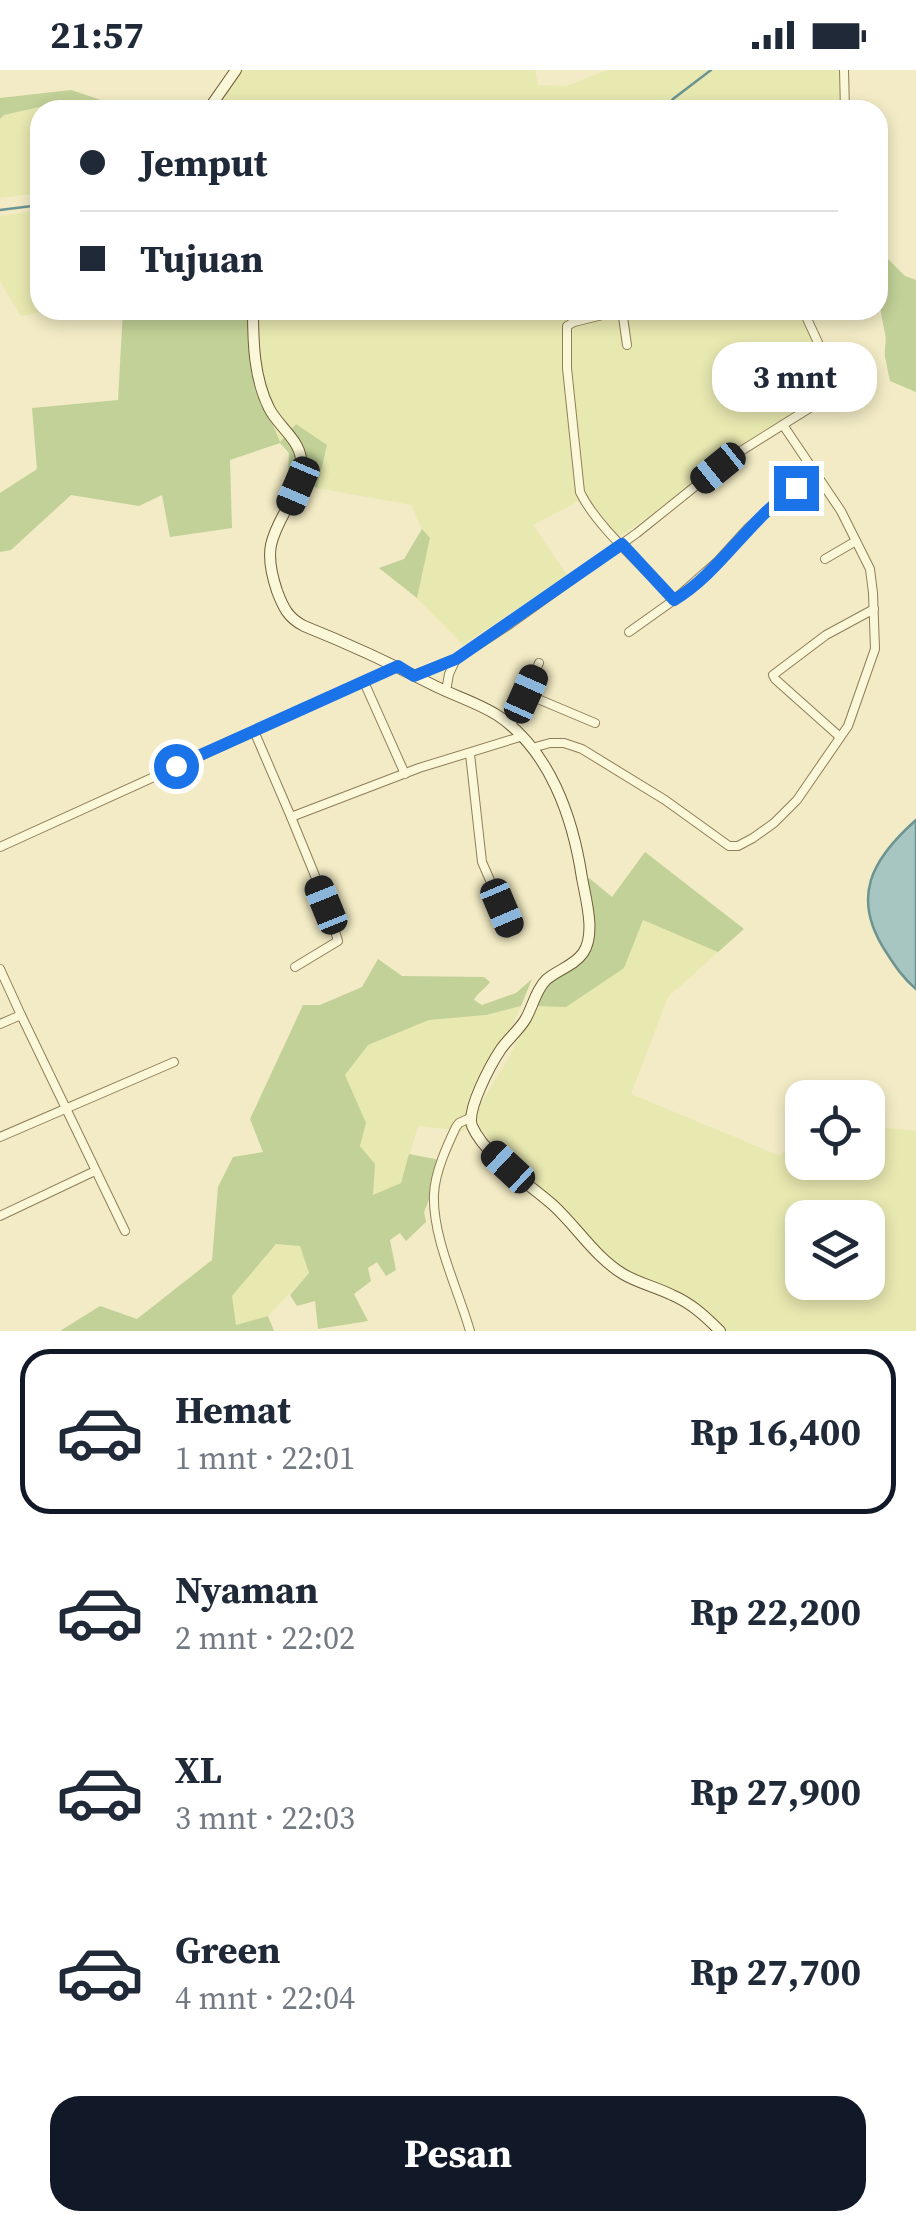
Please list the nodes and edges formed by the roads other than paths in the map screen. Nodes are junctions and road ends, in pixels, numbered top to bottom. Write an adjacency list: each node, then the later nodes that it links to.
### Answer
1 (236, 70): 3 (main road)
2 (844, 70): 4 (street)
3 (215, 100)
4 (845, 100)
5 (253, 320): 20 (main road)
6 (583, 320): 13 (street)
7 (623, 320): 9 (street)
8 (808, 320): 10 (street)
9 (627, 345)
10 (783, 425): 11 (street); 13 (street)
11 (814, 474): 12 (street); 15 (street)
12 (856, 540): 14 (street); 16 (street)
13 (622, 544): 15 (street); 18 (street)
14 (825, 560)
15 (674, 600): 17 (street)
16 (874, 609): 29 (street); 29 (street)
17 (629, 632)
18 (456, 659): 21 (street); 23 (street)
19 (540, 663): 24 (street)
20 (398, 666): 21 (main road); 22 (street)
21 (414, 676): 23 (main road)
22 (364, 682): 27 (street); 32 (street)
23 (446, 692): 26 (main road)
24 (526, 694): 25 (street); 26 (street)
25 (595, 722)
26 (511, 726): 28 (main road)
27 (254, 731): 33 (street); 34 (street)
28 (522, 736): 30 (main road); 31 (street)
29 (840, 737): 30 (street)
30 (532, 748): 42 (main road)
31 (470, 754): 32 (street); 35 (street)
32 (404, 774): 33 (street)
33 (291, 816): 36 (street)
34 (0, 847)
35 (511, 928)
36 (294, 967)
37 (0, 969): 38 (street)
38 (21, 1016): 39 (street); 41 (street)
39 (0, 1024)
40 (174, 1062): 41 (street)
41 (65, 1110): 43 (street); 44 (street)
42 (470, 1118): 47 (street); 48 (main road)
43 (0, 1137)
44 (95, 1171): 45 (street); 46 (street)
45 (0, 1216)
46 (124, 1231)
47 (470, 1331)
48 (720, 1331)

